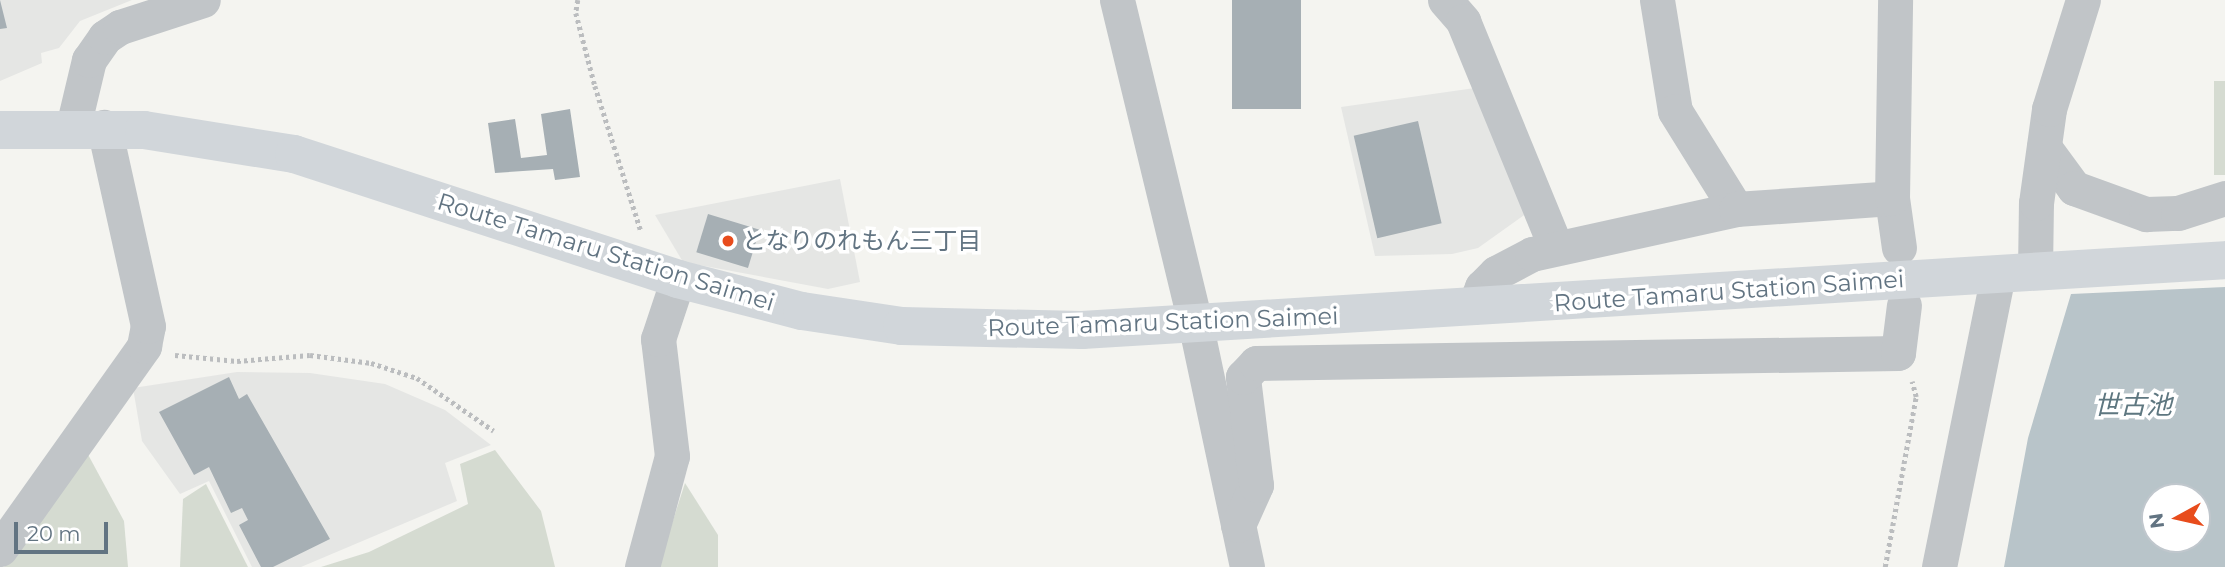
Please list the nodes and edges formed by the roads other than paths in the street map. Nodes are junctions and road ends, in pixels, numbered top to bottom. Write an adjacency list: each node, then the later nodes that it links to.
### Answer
1 (203, 0): 7 (street)
2 (1117, 0): 20 (street)
3 (1445, 0): 13 (street)
4 (1657, 0): 12 (street)
5 (1895, 0): 10 (street)
6 (2083, 0): 9 (street)
7 (88, 127): 8 (main road, Route Tamaru Station Saimei); 17 (main road, Route Tamaru Station Saimei); 22 (street)
8 (0, 131)
9 (2044, 147): 11 (street); 16 (street)
10 (1892, 198): 12 (street); 14 (street)
11 (2225, 198)
12 (1736, 209): 13 (street)
13 (1556, 248): 19 (street)
14 (1899, 248)
15 (2225, 260): 16 (main road, Route Tamaru Station Saimei)
16 (2016, 273): 19 (main road, Route Tamaru Station Saimei); 25 (street)
17 (663, 274): 20 (main road, Route Tamaru Station Saimei); 23 (street)
18 (1904, 305): 21 (street)
19 (1474, 307): 20 (main road, Route Tamaru Station Saimei)
20 (1195, 323): 21 (street)
21 (1238, 525): 24 (street)
22 (0, 549)
23 (642, 567)
24 (1247, 567)
25 (1938, 567)

